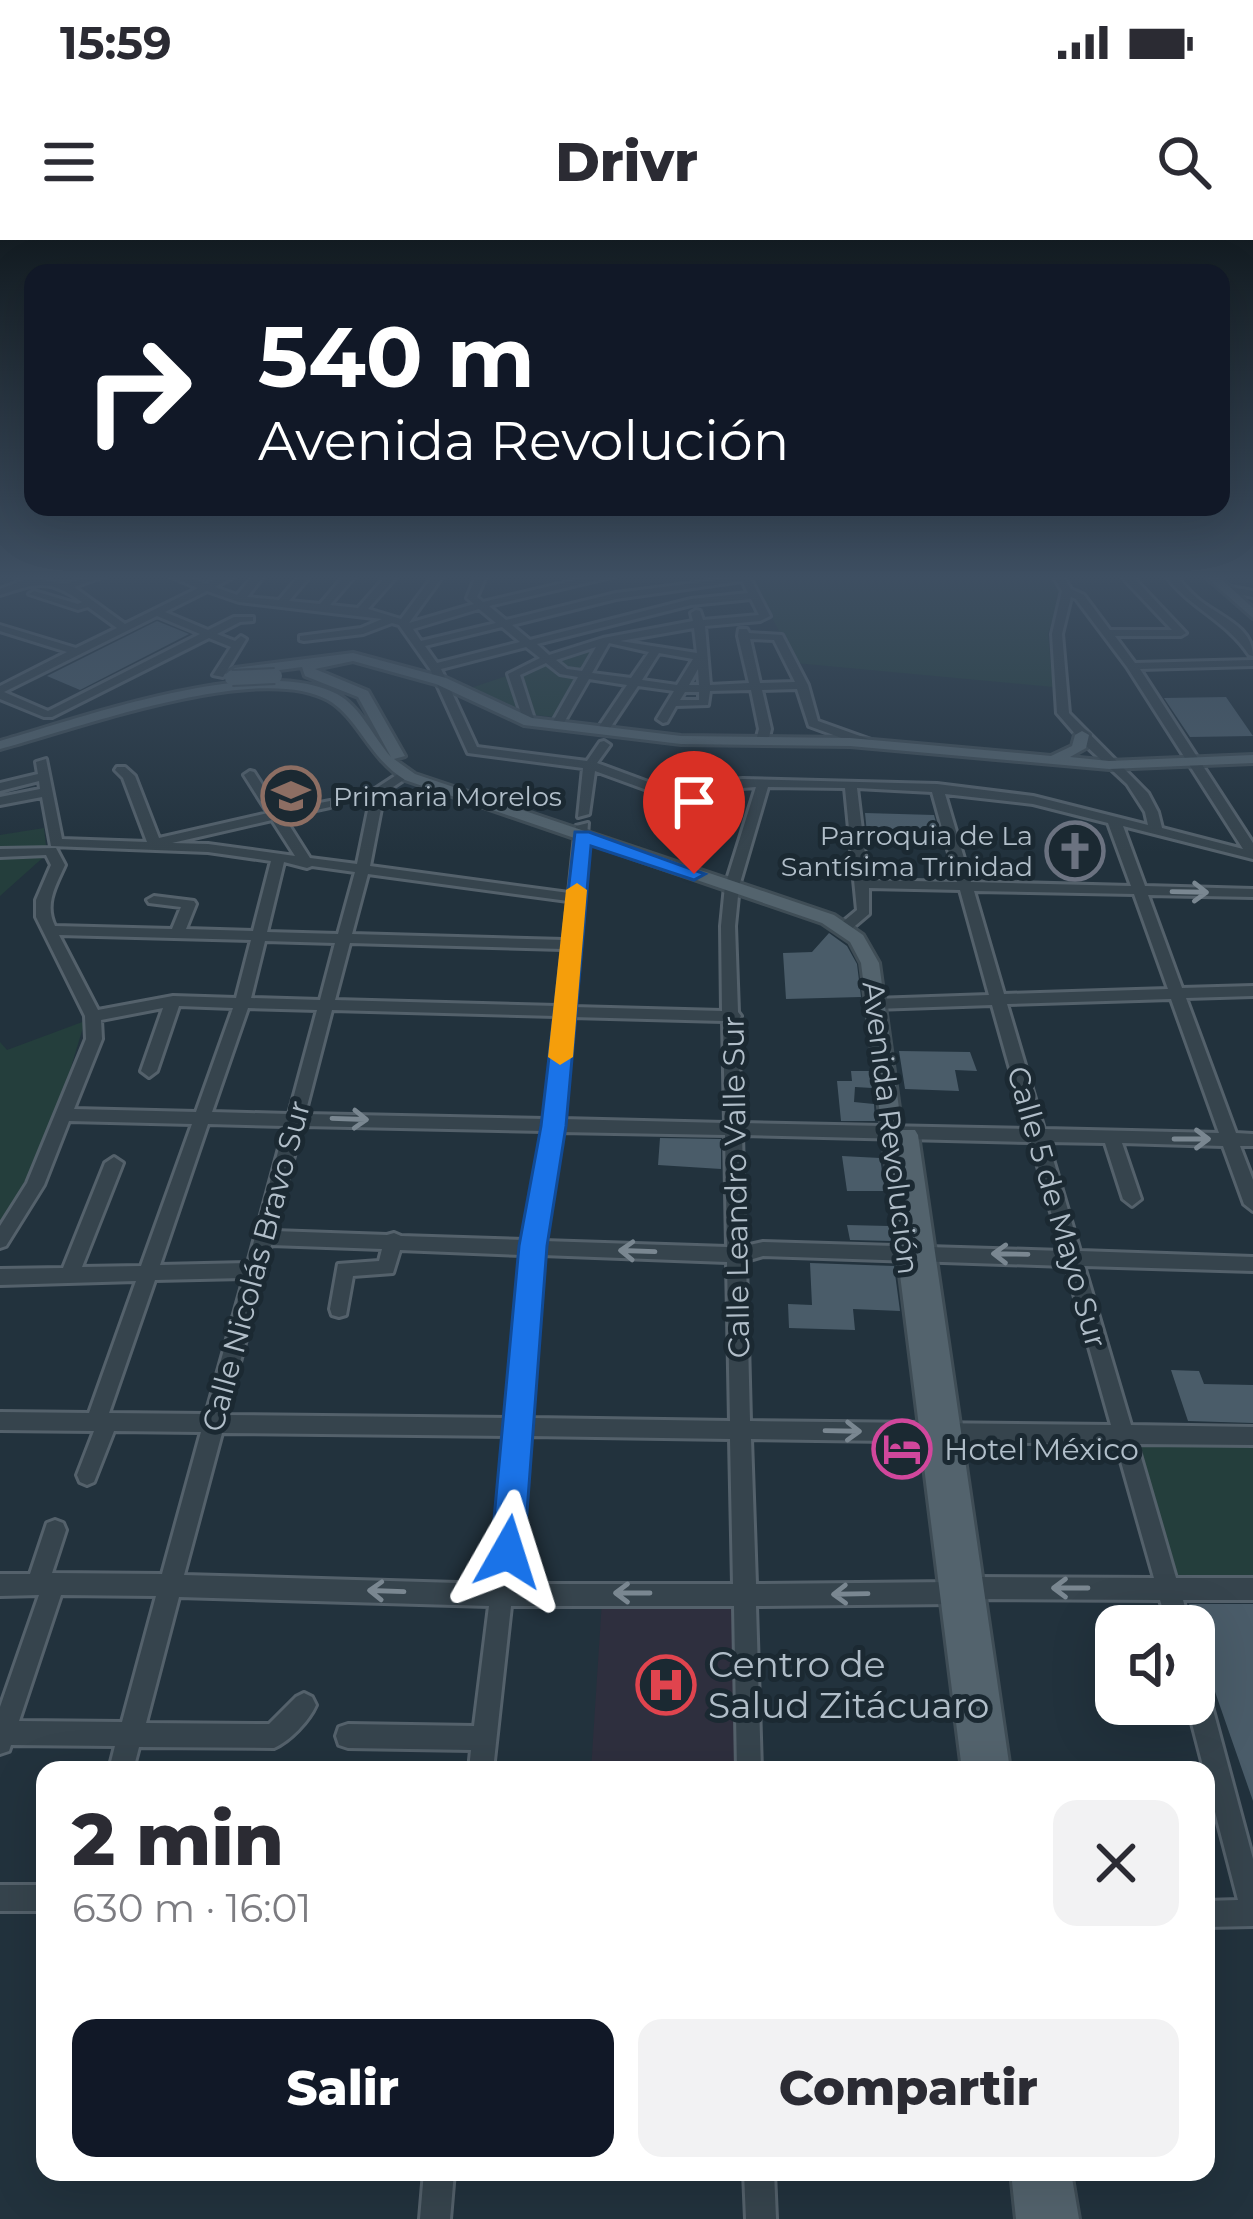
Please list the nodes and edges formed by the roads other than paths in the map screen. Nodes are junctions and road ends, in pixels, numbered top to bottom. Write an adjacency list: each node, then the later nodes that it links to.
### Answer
1 (46, 668): 29 (street)
2 (142, 668): 29 (street)
3 (227, 668): 24 (street)
4 (272, 668): 24 (main road)
5 (293, 668): 21 (main road)
6 (313, 668): 40 (main road)
7 (394, 668): 22 (main road)
8 (411, 668): 22 (main road)
9 (435, 668): 22 (street)
10 (459, 668): 22 (street)
11 (528, 668): 32 (street)
12 (559, 668): 23 (street)
13 (592, 668): 23 (street)
14 (643, 668): 25 (street)
15 (693, 668): 30 (street)
16 (702, 668): 28 (street)
17 (749, 668): 26 (street)
18 (793, 668): 27 (street)
19 (1058, 668): 35 (street)
20 (1133, 668): 43 (street)
21 (269, 674): 24 (main road, bridge); 40 (main road)
22 (439, 676): 32 (main road); 44 (street)
23 (587, 678): 25 (street); 33 (street)
24 (222, 679): 37 (main road); 37 (main road)
25 (632, 685): 30 (street); 34 (street)
26 (752, 685): 27 (street); 28 (street); 36 (street)
27 (802, 685): 38 (street)
28 (708, 687): 30 (street)
29 (0, 692)
30 (678, 696): 31 (street)
31 (663, 719)
32 (529, 722): 33 (main road)
33 (558, 723): 34 (main road)
34 (604, 728): 36 (main road)
35 (1082, 735): 41 (main road); 45 (street)
36 (762, 741): 38 (main road)
37 (1, 742): 47 (main road)
38 (870, 744): 41 (main road)
39 (604, 745): 44 (street)
40 (398, 756): 58 (main road)
41 (1050, 759): 45 (main road)
42 (1253, 762): 43 (main road)
43 (1194, 764): 45 (main road); 62 (street)
44 (590, 765): 50 (street); 58 (street)
45 (1114, 766): 59 (street)
46 (122, 770): 60 (street)
47 (404, 774): 58 (main road); 66 (street, Calle Nicolás Bravo Sur)
48 (250, 775): 56 (street)
49 (44, 777): 51 (street); 54 (street); 61 (street)
50 (763, 783): 52 (street); 67 (street, Calle Leandro Valle Sur)
51 (0, 787)
52 (851, 787): 53 (street); 68 (street)
53 (937, 788): 57 (street); 69 (street, Calle 5 de Mayo Sur)
54 (0, 801)
55 (325, 804): 56 (street)
56 (278, 816): 60 (street); 65 (street)
57 (1114, 820): 59 (street); 70 (street)
58 (583, 825): 67 (main road); 72 (street)
59 (1154, 829): 62 (street)
60 (154, 843): 61 (street); 64 (street)
61 (54, 846): 63 (street); 75 (street)
62 (1251, 847)
63 (0, 853)
64 (278, 860): 65 (street); 77 (street)
65 (308, 864): 66 (street)
66 (362, 871): 72 (street); 78 (street, Calle Nicolás Bravo Sur)
67 (733, 881): 74 (main road); 89 (street, Calle Leandro Valle Sur)
68 (864, 884): 69 (street); 74 (street)
69 (964, 889): 70 (street); 82 (street, Calle 5 de Mayo Sur)
70 (1138, 891): 71 (street, one-way to 71); 81 (street)
71 (1253, 893)
72 (576, 898): 79 (street)
73 (154, 900): 76 (street)
74 (850, 925): 84 (main road, Avenida Revolución)
75 (49, 931): 76 (street); 88 (street)
76 (178, 932): 77 (street)
77 (262, 934): 78 (street); 85 (street)
78 (340, 936): 79 (street); 86 (street, Calle Nicolás Bravo Sur)
79 (570, 946): 87 (street)
80 (1253, 991): 81 (street)
81 (1177, 993): 82 (street); 99 (street)
82 (996, 1000): 84 (street); 97 (street, Calle 5 de Mayo Sur)
83 (173, 1001): 85 (street); 88 (street); 90 (street)
84 (880, 1003): 96 (main road, Avenida Revolución)
85 (242, 1004): 86 (street); 92 (street)
86 (324, 1005): 87 (street); 93 (street, Calle Nicolás Bravo Sur)
87 (565, 1010): 89 (street); 94 (street)
88 (93, 1016): 91 (street)
89 (733, 1016): 95 (street, Calle Leandro Valle Sur)
90 (149, 1071)
91 (65, 1115): 92 (street); 106 (street)
92 (202, 1118): 93 (street); 113 (street)
93 (297, 1118): 94 (street, one-way to 94); 104 (street, Calle Nicolás Bravo Sur)
94 (554, 1126): 95 (street); 107 (street)
95 (736, 1129): 96 (street); 109 (street, Calle Leandro Valle Sur)
96 (900, 1132): 97 (street); 108 (main road, Avenida Revolución)
97 (1034, 1133): 98 (street); 110 (street, Calle 5 de Mayo Sur)
98 (1112, 1138): 99 (street, one-way to 99); 102 (street)
99 (1233, 1139): 100 (street); 103 (street)
100 (1253, 1140)
101 (113, 1163): 114 (street)
102 (1132, 1199)
103 (1253, 1204)
104 (264, 1238): 105 (street); 112 (street, Calle Nicolás Bravo Sur)
105 (394, 1240): 107 (street); 116 (street)
106 (0, 1241)
107 (533, 1246): 109 (street, one-way to 107); 120 (street)
108 (916, 1253): 109 (street); 110 (street, one-way to 108); 122 (main road, Avenida Revolución)
109 (740, 1255): 121 (street, Calle Leandro Valle Sur)
110 (1072, 1255): 111 (street); 123 (street, Calle 5 de Mayo Sur)
111 (1253, 1264)
112 (254, 1270): 113 (street); 119 (street, Calle Nicolás Bravo Sur)
113 (149, 1273): 114 (street); 118 (street)
114 (70, 1274): 115 (street)
115 (0, 1277)
116 (339, 1309)
117 (0, 1421): 118 (street)
118 (101, 1423): 119 (street); 125 (street)
119 (214, 1425): 120 (street); 127 (street, Calle Nicolás Bravo Sur)
120 (521, 1425): 121 (street); 133 (street)
121 (740, 1429): 122 (street, one-way to 122); 134 (street, Calle Leandro Valle Sur)
122 (937, 1434): 123 (street); 132 (main road, Avenida Revolución)
123 (1127, 1435): 124 (street); 130 (street, Calle 5 de Mayo Sur)
124 (1253, 1436)
125 (87, 1475)
126 (55, 1530): 128 (street)
127 (171, 1583): 128 (street); 133 (street, one-way to 127); 138 (street, Calle Nicolás Bravo Sur)
128 (45, 1584): 129 (street); 140 (street)
129 (0, 1586)
130 (1169, 1589): 131 (street); 132 (street, one-way to 132); 135 (street, Calle 5 de Mayo Sur)
131 (1253, 1589)
132 (962, 1591): 134 (street, one-way to 134); 145 (main road); 146 (main road)
133 (503, 1594): 134 (street, one-way to 133); 141 (street)
134 (748, 1595): 144 (street, Calle Leandro Valle Sur)
135 (1173, 1605)
136 (304, 1705): 138 (street)
137 (1205, 1725): 147 (street)
138 (130, 1735): 140 (street); 142 (street, Calle Nicolás Bravo Sur)
139 (348, 1736): 141 (street)
140 (2, 1738)
141 (484, 1738): 143 (street)
142 (123, 1761)
143 (482, 1761)
144 (749, 1761)
145 (975, 1761)
146 (994, 1761)
147 (1214, 1761)
148 (1215, 1764): 151 (street)
149 (0, 1898): 150 (street)
150 (36, 1898)
151 (1253, 1910): 152 (street)
152 (1215, 1912)
153 (438, 2181): 157 (street)
154 (759, 2181): 158 (street)
155 (1029, 2181): 159 (main road)
156 (1055, 2181): 160 (main road)
157 (435, 2219)
158 (761, 2219)
159 (1034, 2219)
160 (1061, 2219)

